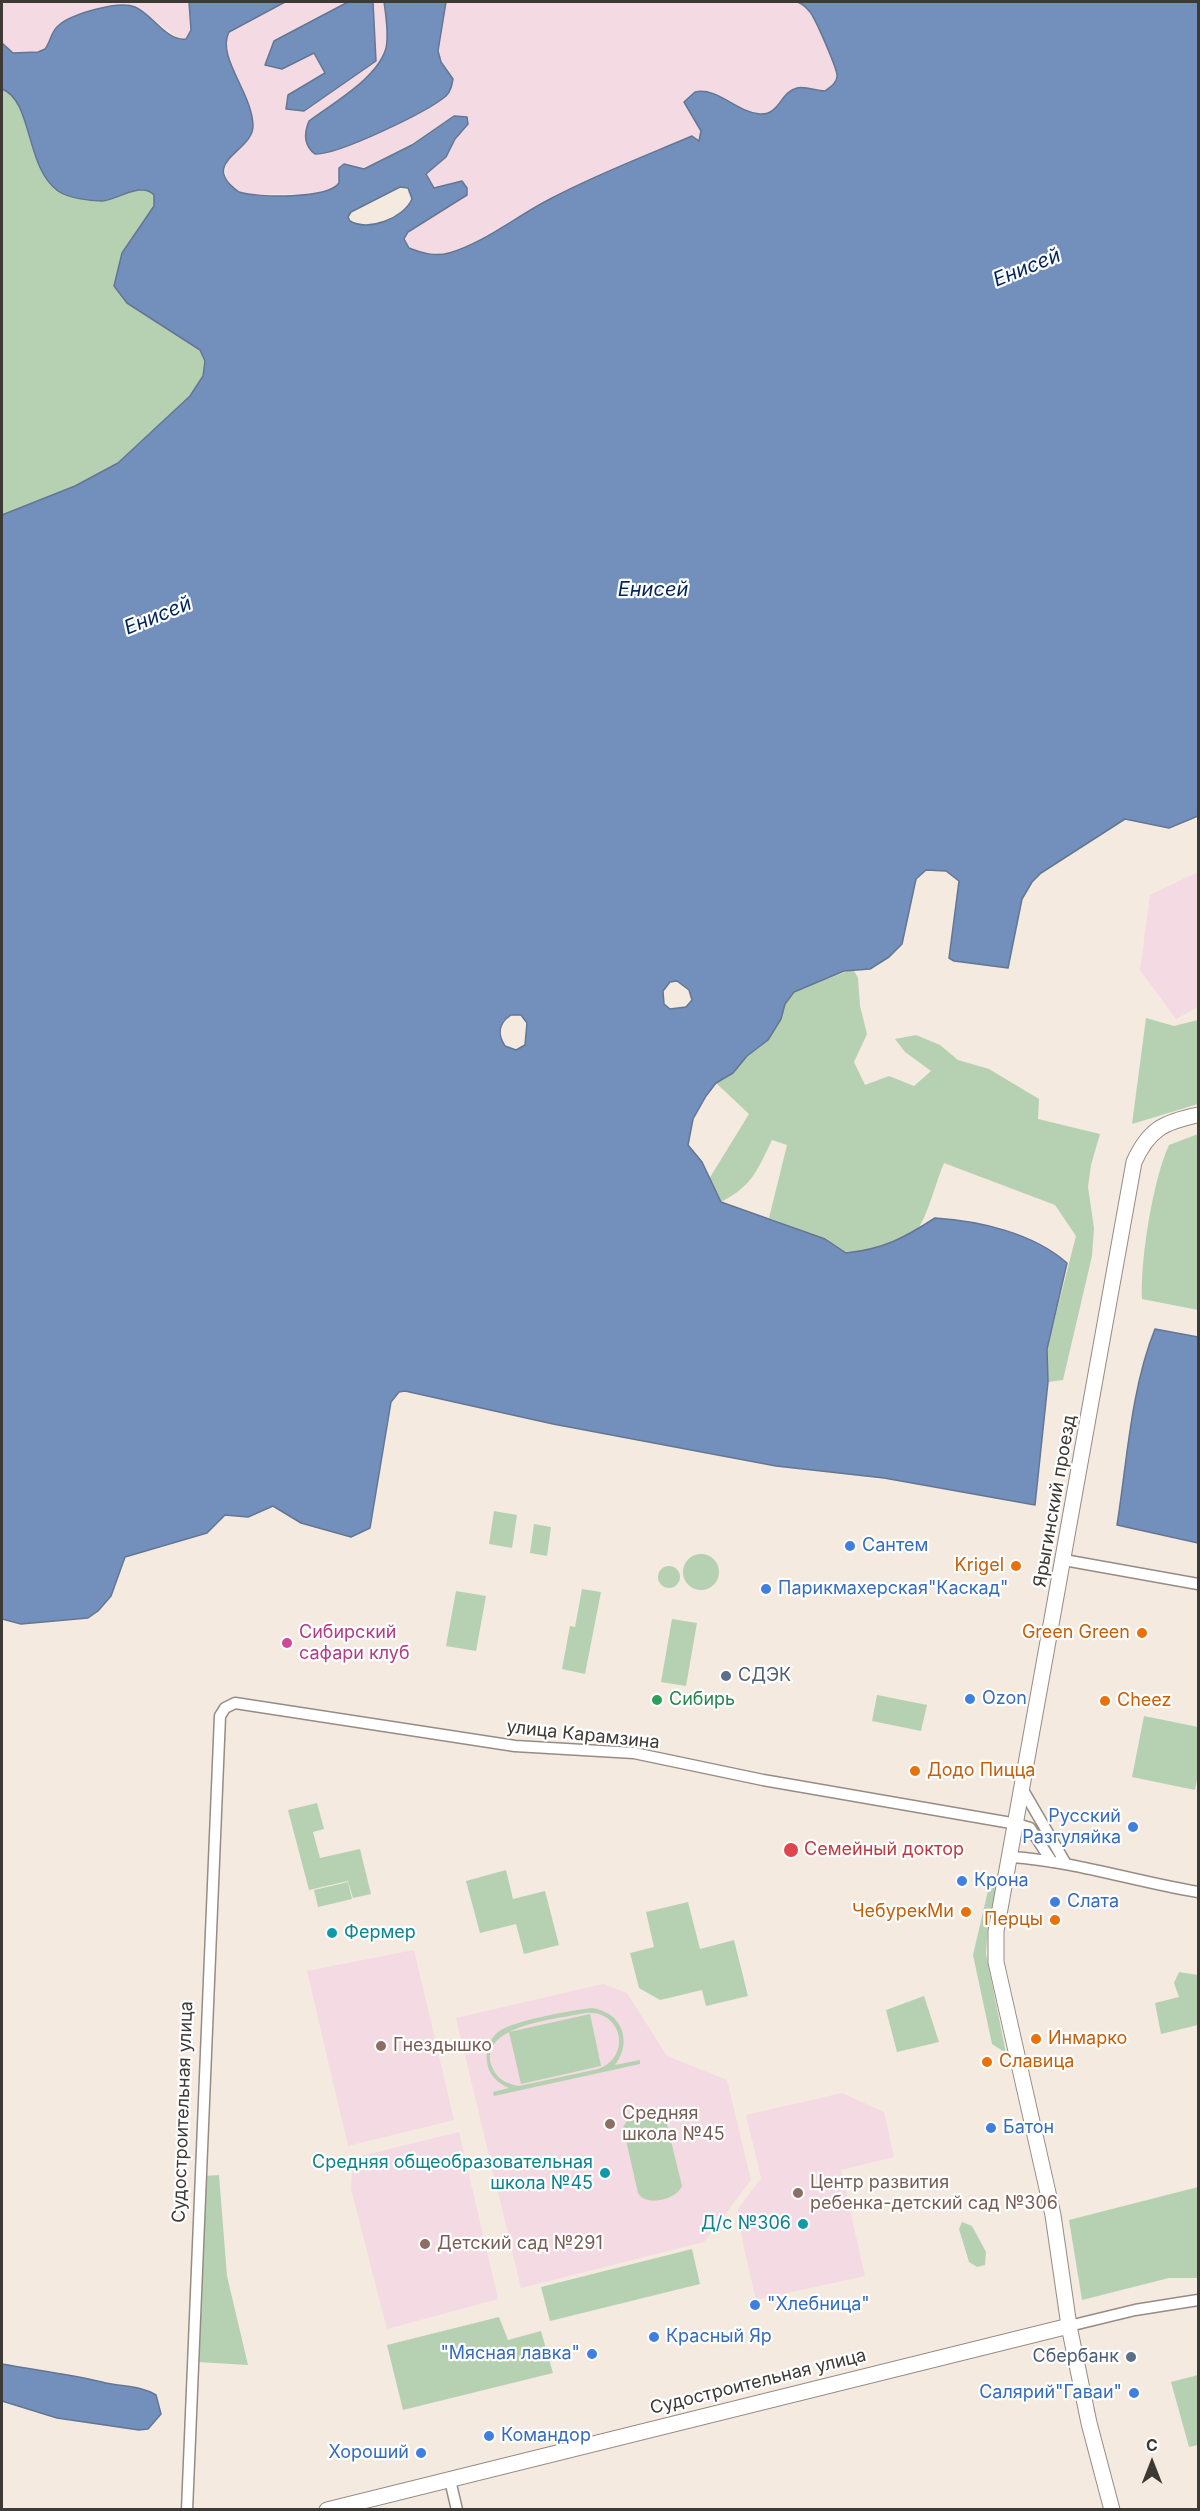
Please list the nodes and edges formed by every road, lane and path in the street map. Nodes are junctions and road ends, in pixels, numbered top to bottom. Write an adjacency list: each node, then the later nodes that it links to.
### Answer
1 (1198, 1115): 2 (main road, Ярыгинский проезд)
2 (1064, 1560): 3 (street); 5 (main road, Ярыгинский проезд)
3 (1198, 1584)
4 (220, 1716): 6 (street, улица Карамзина); 14 (street, Судостроительная улица)
5 (1023, 1790): 6 (main road, Ярыгинский проезд); 9 (street)
6 (1017, 1824): 7 (main road, Ярыгинский проезд); 8 (street)
7 (1011, 1857): 8 (street); 12 (main road, Ярыгинский проезд)
8 (1052, 1862): 9 (street)
9 (1066, 1864): 10 (street)
10 (1198, 1892)
11 (1198, 2300): 12 (street, Судостроительная улица)
12 (1069, 2326): 13 (main road, Судостроительная улица); 17 (main road, Ярыгинский проезд)
13 (450, 2480): 15 (main road, Судостроительная улица); 16 (street)
14 (187, 2510)
15 (327, 2510)
16 (457, 2510)
17 (1112, 2510)

